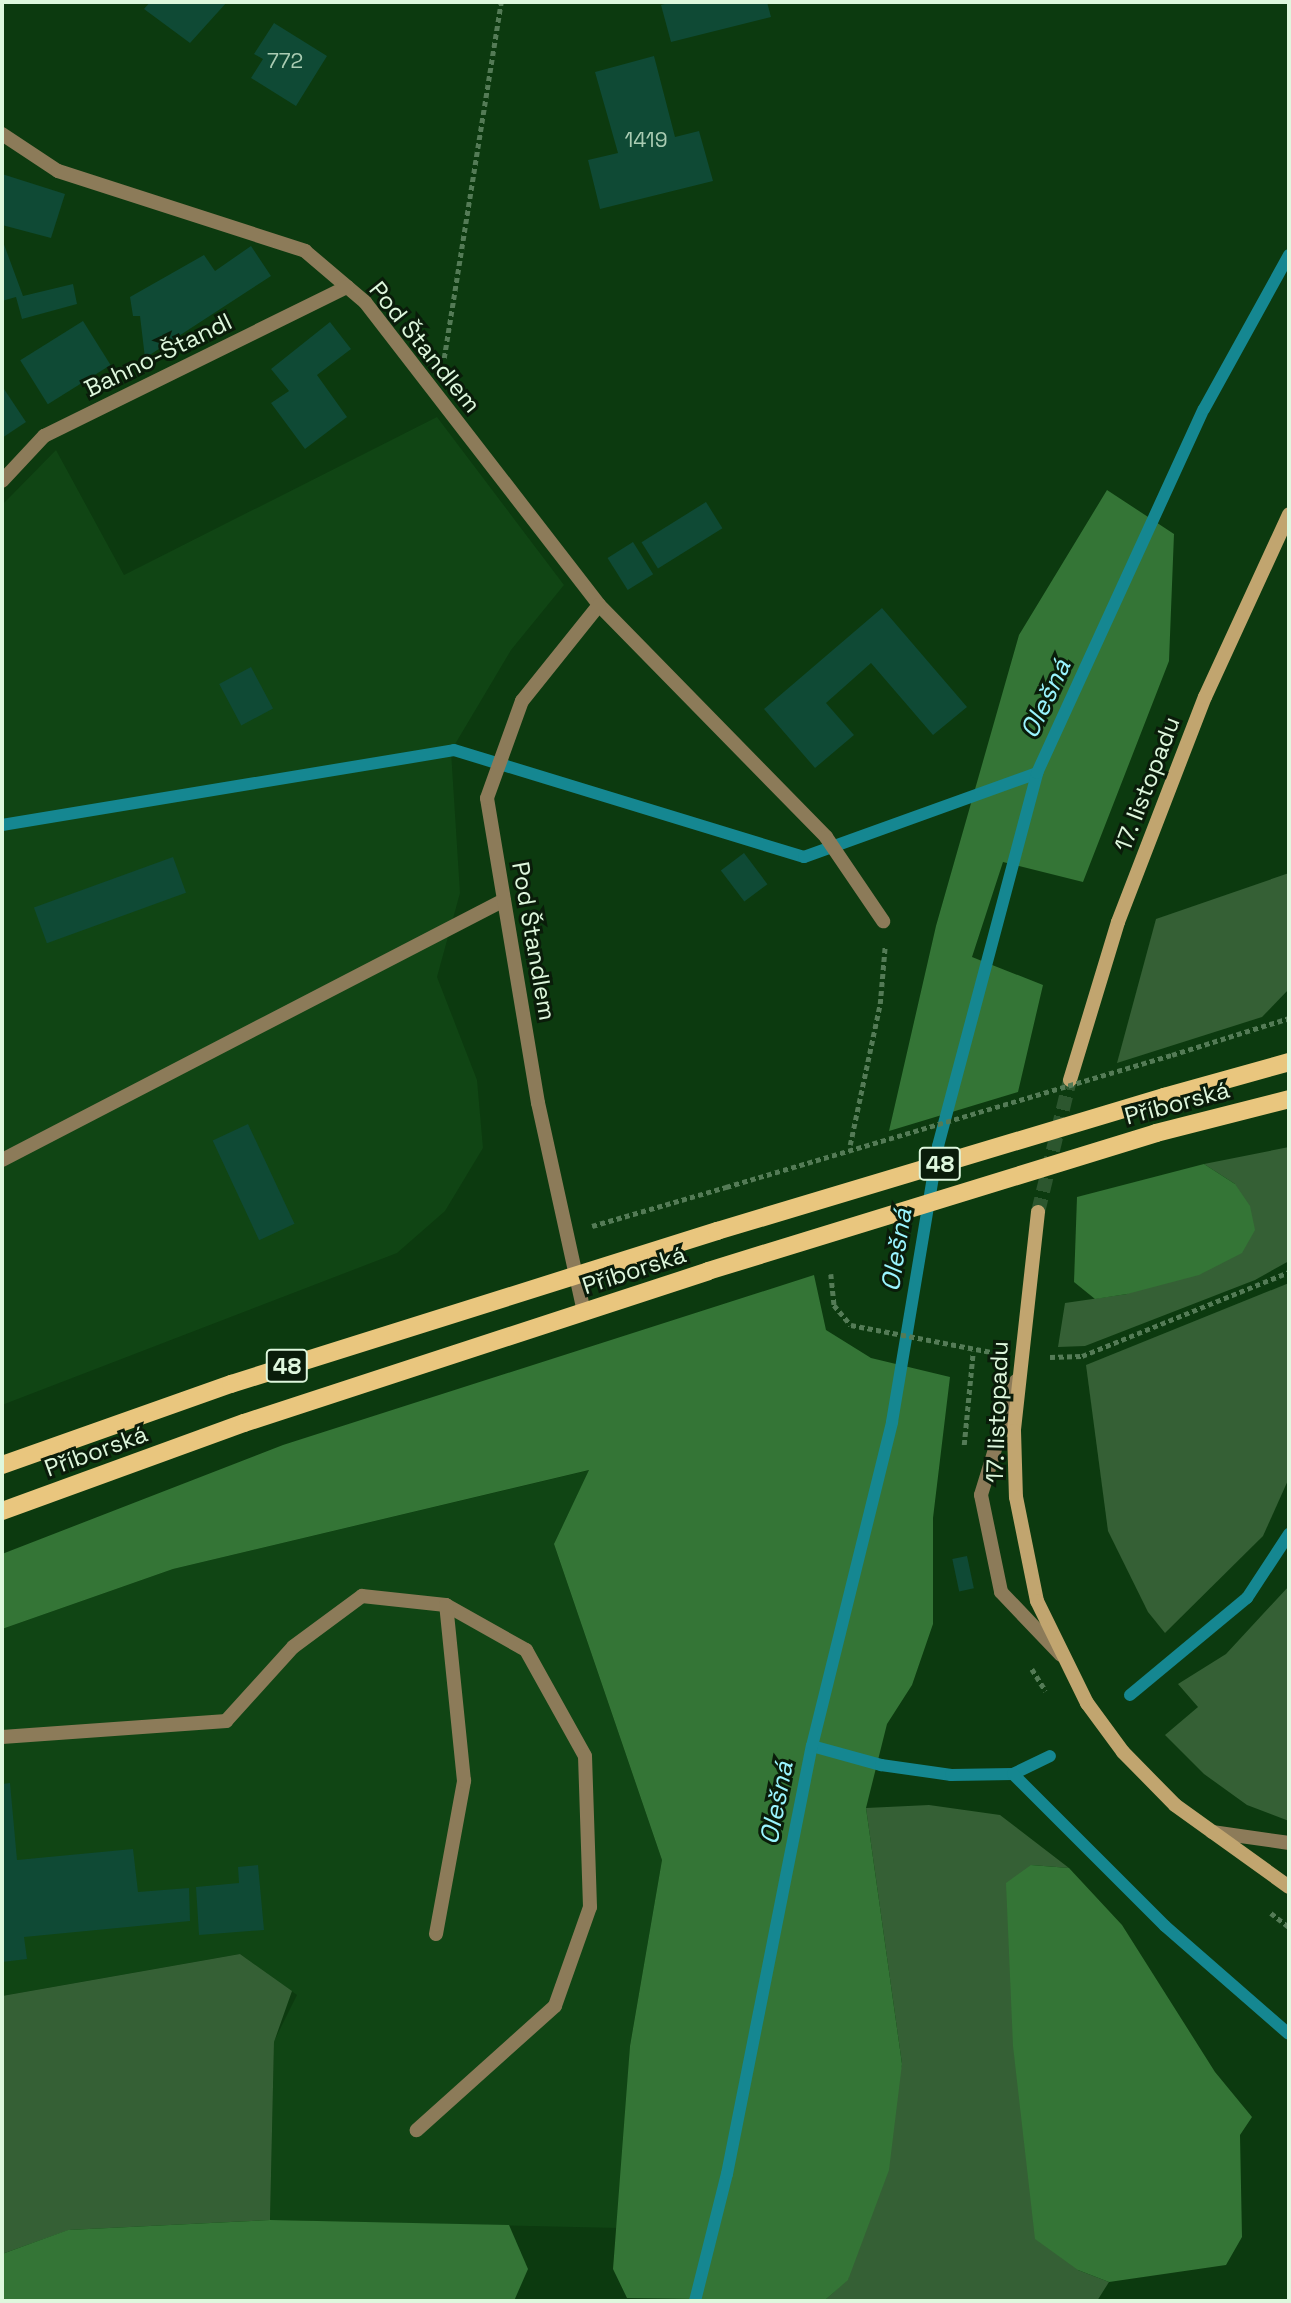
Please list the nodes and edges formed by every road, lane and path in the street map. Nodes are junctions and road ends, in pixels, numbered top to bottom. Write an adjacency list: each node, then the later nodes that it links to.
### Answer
1 (501, 2): 4 (path)
2 (2, 134): 3 (street, Pod Štandlem)
3 (347, 287): 4 (street, Pod Štandlem); 5 (street, Bahno-Štandl)
4 (438, 397): 7 (street, Pod Štandlem)
5 (2, 481)
6 (1289, 514): 12 (main road, 17. listopadu)
7 (599, 605): 8 (street, Pod Štandlem); 9 (street, Pod Štandlem)
8 (504, 901): 15 (street); 17 (street, Pod Štandlem)
9 (883, 921): 14 (path)
10 (1289, 1018): 17 (path, bridge)
11 (1289, 1062): 20 (main road, Příborská / 48, bridge)
12 (1070, 1080)
13 (1289, 1099): 21 (main road, Příborská / 48, bridge)
14 (850, 1145)
15 (2, 1160)
16 (1038, 1212): 23 (main road, 17. listopadu)
17 (565, 1233): 20 (street, Pod Štandlem)
18 (1289, 1272): 23 (path)
19 (831, 1274): 22 (path)
20 (573, 1275): 21 (street, Pod Štandlem); 26 (main road, Příborská / 48)
21 (584, 1312): 27 (main road, Příborská / 48)
22 (973, 1351): 23 (path); 25 (path)
23 (1019, 1356): 24 (main road, 17. listopadu)
24 (1017, 1376): 29 (main road, 17. listopadu); 29 (street)
25 (963, 1452)
26 (2, 1465)
27 (2, 1511)
28 (446, 1605): 30 (street); 34 (street); 35 (street)
29 (1062, 1655): 31 (main road, 17. listopadu)
30 (2, 1737)
31 (1212, 1832): 32 (street); 33 (main road, 17. listopadu)
32 (1289, 1843)
33 (1289, 1887)
34 (436, 1934)
35 (417, 2130)

